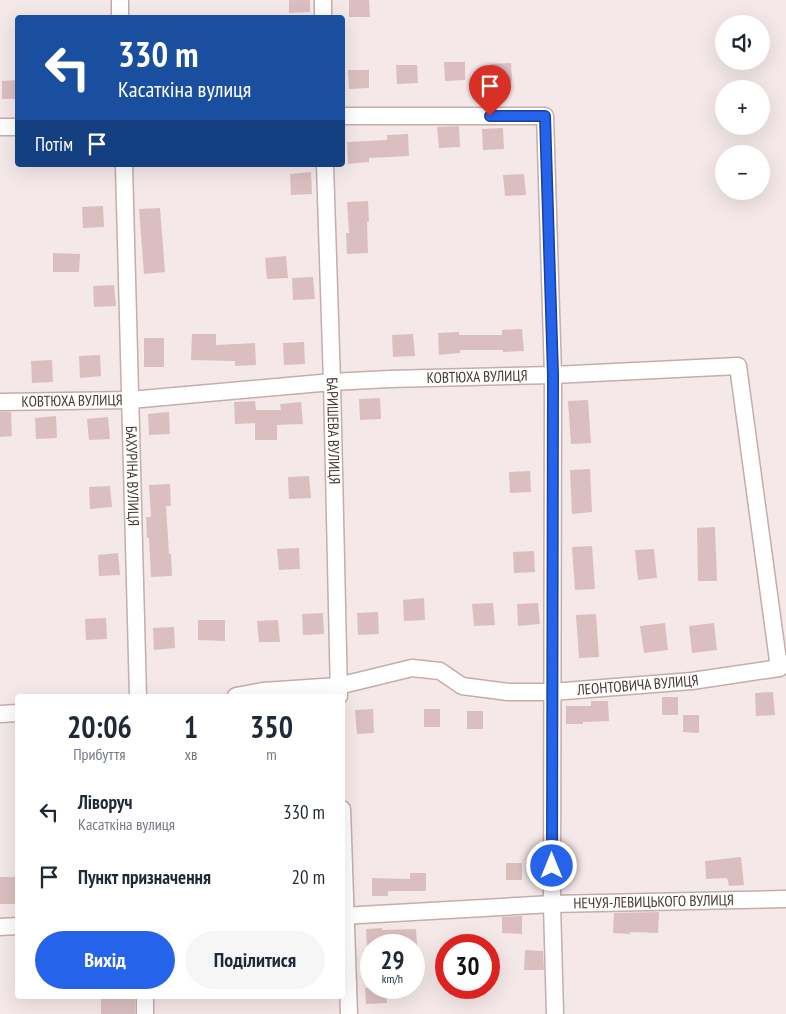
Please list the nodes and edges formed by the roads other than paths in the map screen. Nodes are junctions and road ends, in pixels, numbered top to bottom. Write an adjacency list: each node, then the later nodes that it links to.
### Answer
1 (120, 0): 3 (street)
2 (323, 0): 4 (street)
3 (120, 15)
4 (323, 15)
5 (345, 116): 10 (street)
6 (0, 128): 7 (street)
7 (15, 128)
8 (124, 167): 12 (street, БАХУРІНА ВУЛИЦЯ)
9 (325, 167): 11 (street, БАРИШЕВА ВУЛИЦЯ)
10 (553, 375): 11 (street, КОВТЮХА ВУЛИЦЯ); 14 (street, КОВТЮХА ВУЛИЦЯ); 16 (street)
11 (332, 382): 12 (street, КОВТЮХА ВУЛИЦЯ); 15 (street, БАРИШЕВА ВУЛИЦЯ)
12 (130, 400): 13 (street, КОВТЮХА ВУЛИЦЯ); 17 (street, БАХУРІНА ВУЛИЦЯ)
13 (0, 402)
14 (782, 666): 16 (street, ЛЕОНТОВИЧА ВУЛИЦЯ)
15 (339, 691): 16 (street, ЛЕОНТОВИЧА ВУЛИЦЯ); 18 (street, ЛЕОНТОВИЧА ВУЛИЦЯ)
16 (552, 692): 22 (street)
17 (138, 694)
18 (247, 694)
19 (0, 714): 20 (street)
20 (15, 714)
21 (786, 899): 22 (street, НЕЧУЯ-ЛЕВИЦЬКОГО ВУЛИЦЯ)
22 (552, 904): 23 (street, НЕЧУЯ-ЛЕВИЦЬКОГО ВУЛИЦЯ); 30 (street)
23 (345, 916)
24 (15, 926): 25 (street)
25 (0, 927)
26 (345, 936): 29 (street)
27 (145, 999): 28 (street)
28 (145, 1014)
29 (349, 1014)
30 (555, 1014)

